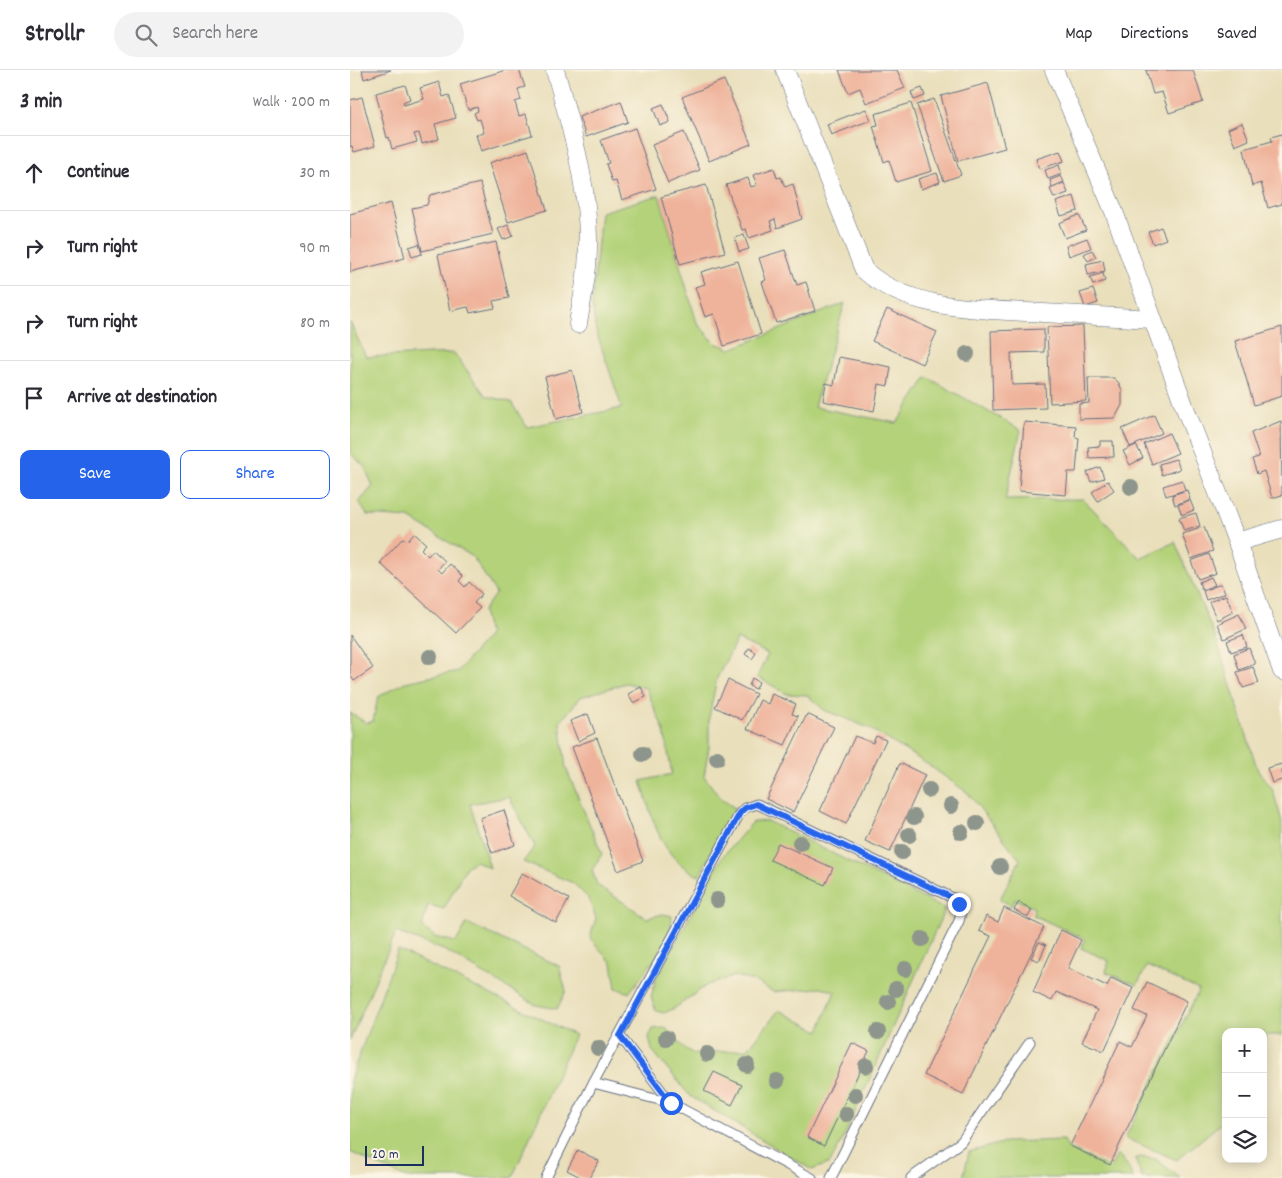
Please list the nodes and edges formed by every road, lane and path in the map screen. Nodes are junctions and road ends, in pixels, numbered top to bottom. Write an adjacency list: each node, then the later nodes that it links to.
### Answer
1 (555, 70): 5 (street)
2 (785, 70): 4 (street)
3 (1054, 70): 4 (street)
4 (1153, 319): 7 (street)
5 (578, 324)
6 (1282, 529): 7 (street)
7 (1237, 542): 8 (street)
8 (1282, 671)
9 (620, 1036): 11 (lane); 12 (lane); 15 (lane)
10 (1030, 1042): 16 (lane)
11 (593, 1083): 12 (lane); 13 (lane)
12 (671, 1103): 14 (lane)
13 (546, 1178)
14 (812, 1178)
15 (831, 1178)
16 (911, 1178)

